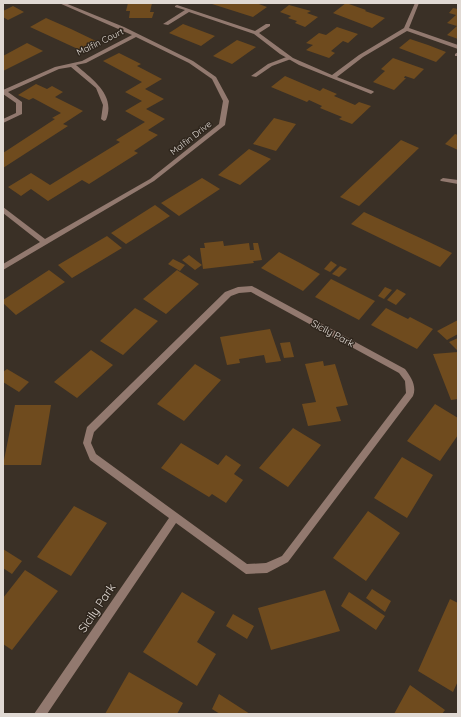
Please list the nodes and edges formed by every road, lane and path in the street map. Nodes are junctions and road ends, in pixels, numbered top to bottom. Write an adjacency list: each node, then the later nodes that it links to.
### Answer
1 (61, 3): 9 (street, Malfin Drive)
2 (417, 3): 7 (street)
3 (177, 6): 4 (street)
4 (188, 10): 5 (street); 8 (street)
5 (166, 24)
6 (268, 25): 8 (street)
7 (406, 29): 10 (street); 14 (street)
8 (256, 33): 11 (street)
9 (135, 35): 12 (street, Malfin Court); 22 (street, Malfin Drive)
10 (458, 47)
11 (288, 58): 13 (street); 14 (street)
12 (72, 65): 15 (street, Malfin Court); 17 (street, Malfin Court)
13 (254, 76)
14 (333, 77): 16 (street)
15 (3, 92): 18 (street, Malfin Court)
16 (371, 92)
17 (104, 119)
18 (3, 121)
19 (443, 180): 20 (street)
20 (458, 182)
21 (3, 210): 22 (street)
22 (44, 242): 23 (street, Malfin Drive)
23 (3, 267)
24 (175, 517): 24 (street, Sicily Park); 25 (street, Sicily Park)
25 (40, 714)

